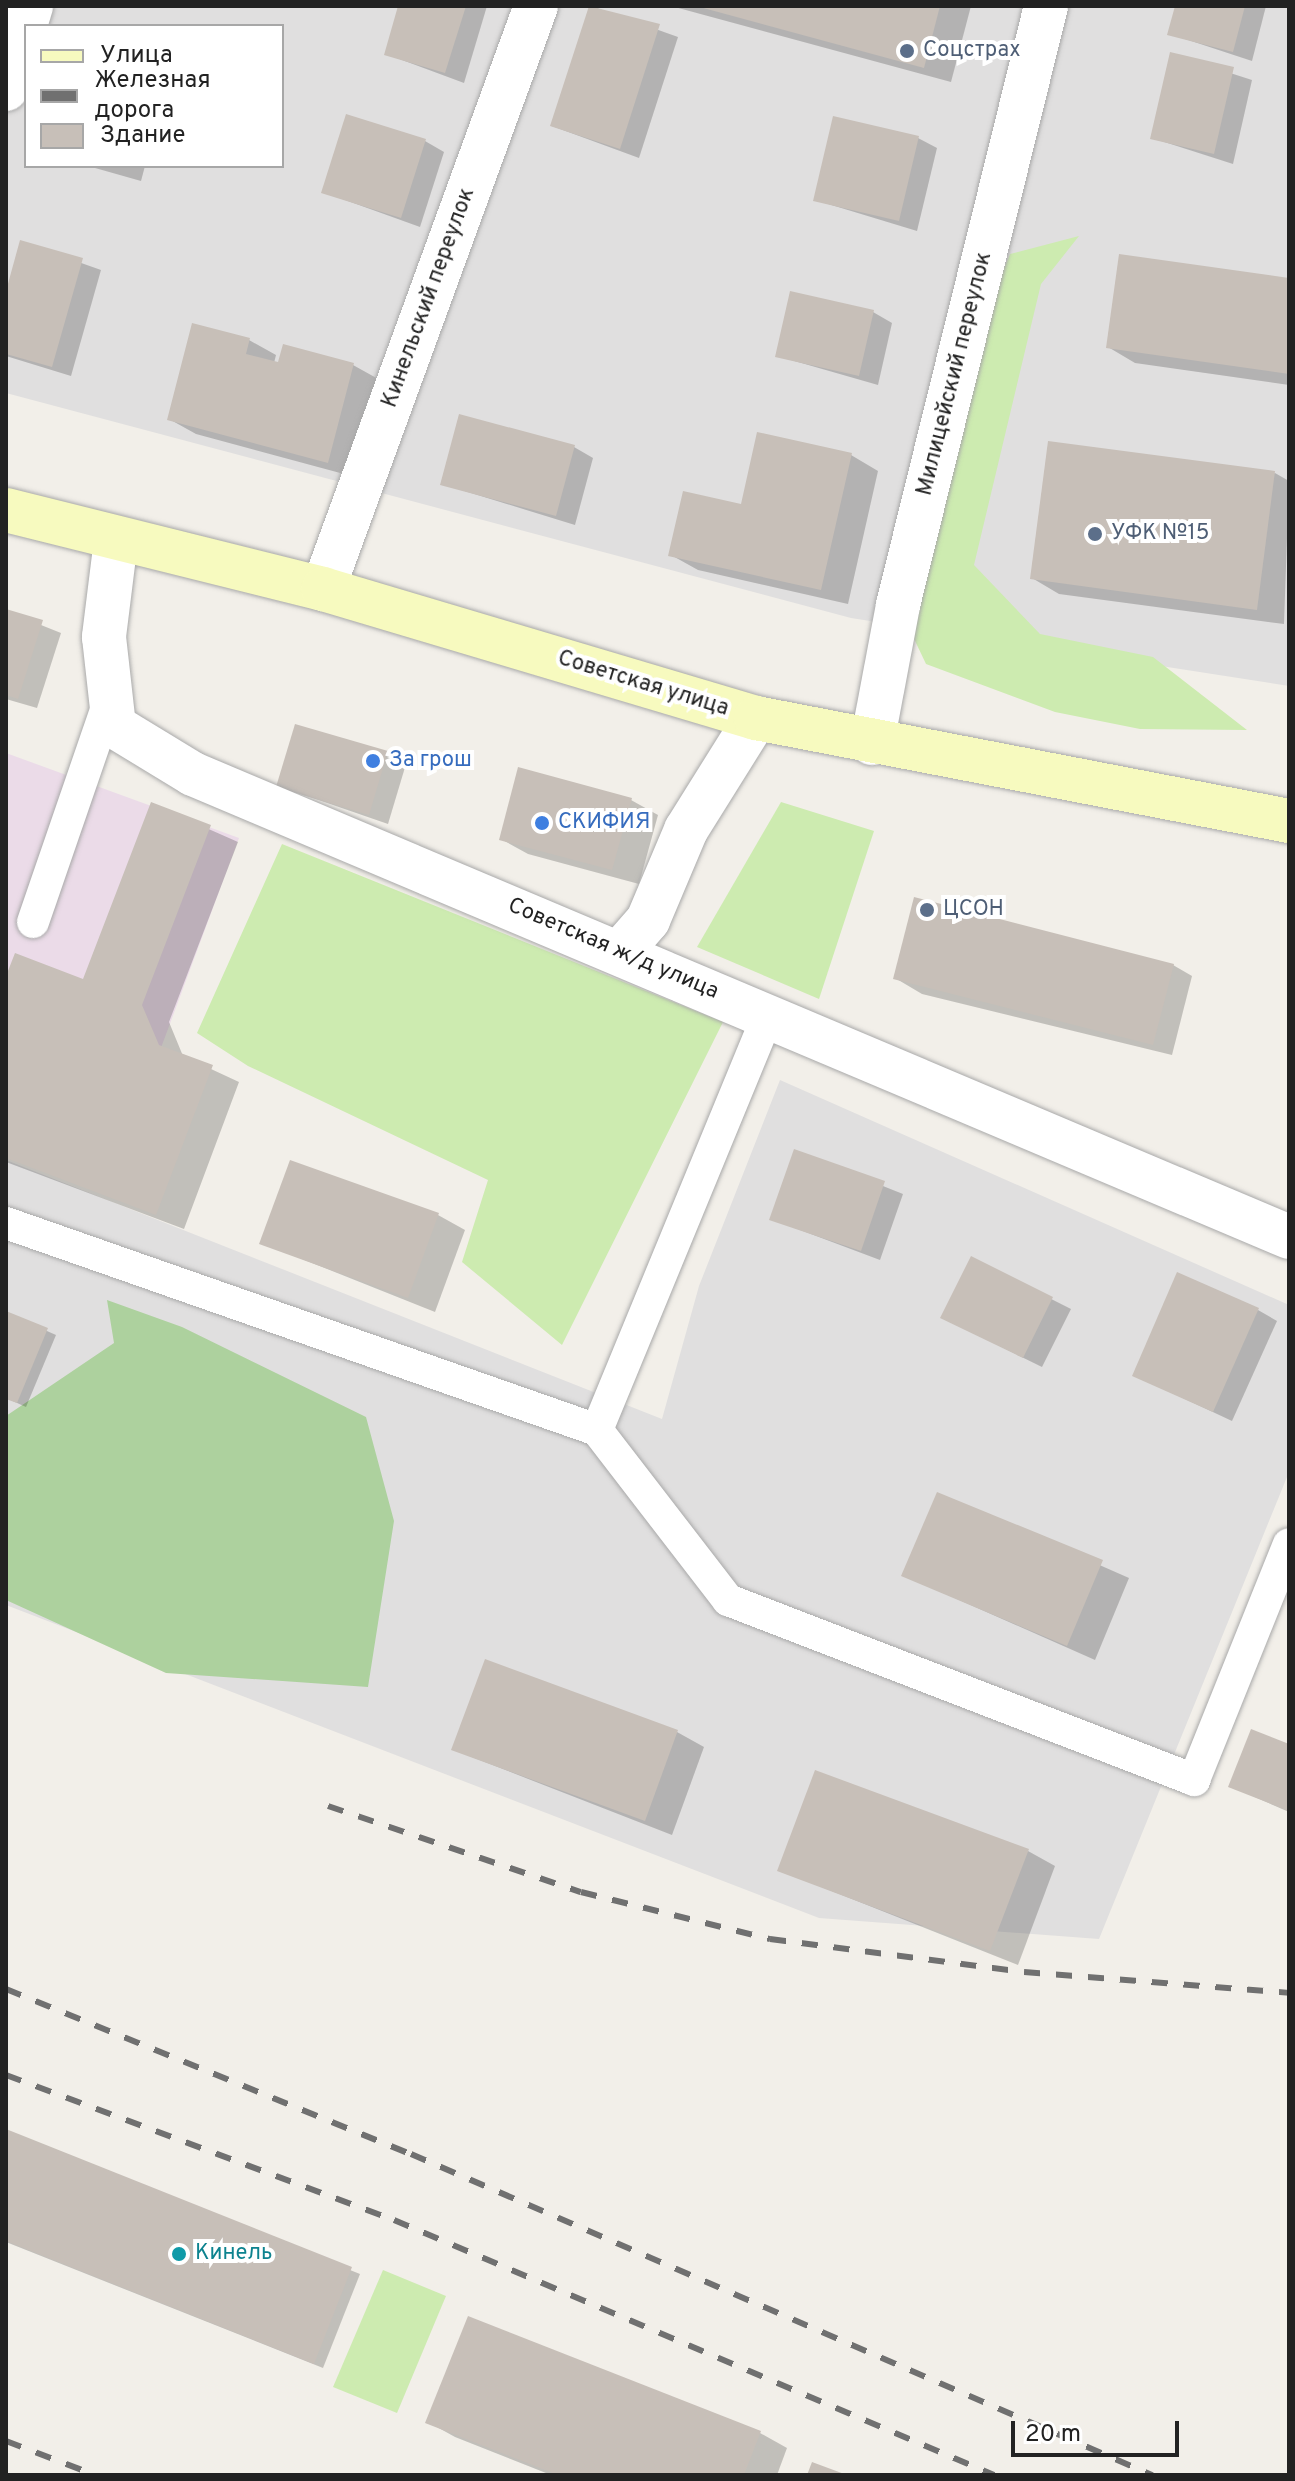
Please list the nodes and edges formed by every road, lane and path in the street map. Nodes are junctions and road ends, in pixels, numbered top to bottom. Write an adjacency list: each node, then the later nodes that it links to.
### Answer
1 (536, 6): 7 (street, Кинельский переулок)
2 (1046, 6): 10 (street, Милицейский переулок)
3 (24, 29): 4 (street)
4 (6, 89)
5 (6, 510): 6 (main road, Советская улица)
6 (116, 540): 7 (main road, Советская улица); 8 (street, Советская ж/д улица)
7 (323, 589): 9 (main road, Советская улица)
8 (111, 696): 12 (lane); 13 (street, Советская ж/д улица)
9 (756, 718): 10 (main road, Советская улица); 13 (street)
10 (872, 743): 11 (main road, Советская улица)
11 (1289, 821)
12 (33, 922)
13 (622, 950): 14 (street, Советская ж/д улица)
14 (767, 1017): 16 (street, Советская ж/д улица); 17 (lane)
15 (6, 1223): 17 (lane)
16 (1289, 1237)
17 (597, 1430): 18 (lane)
18 (1289, 1544)

